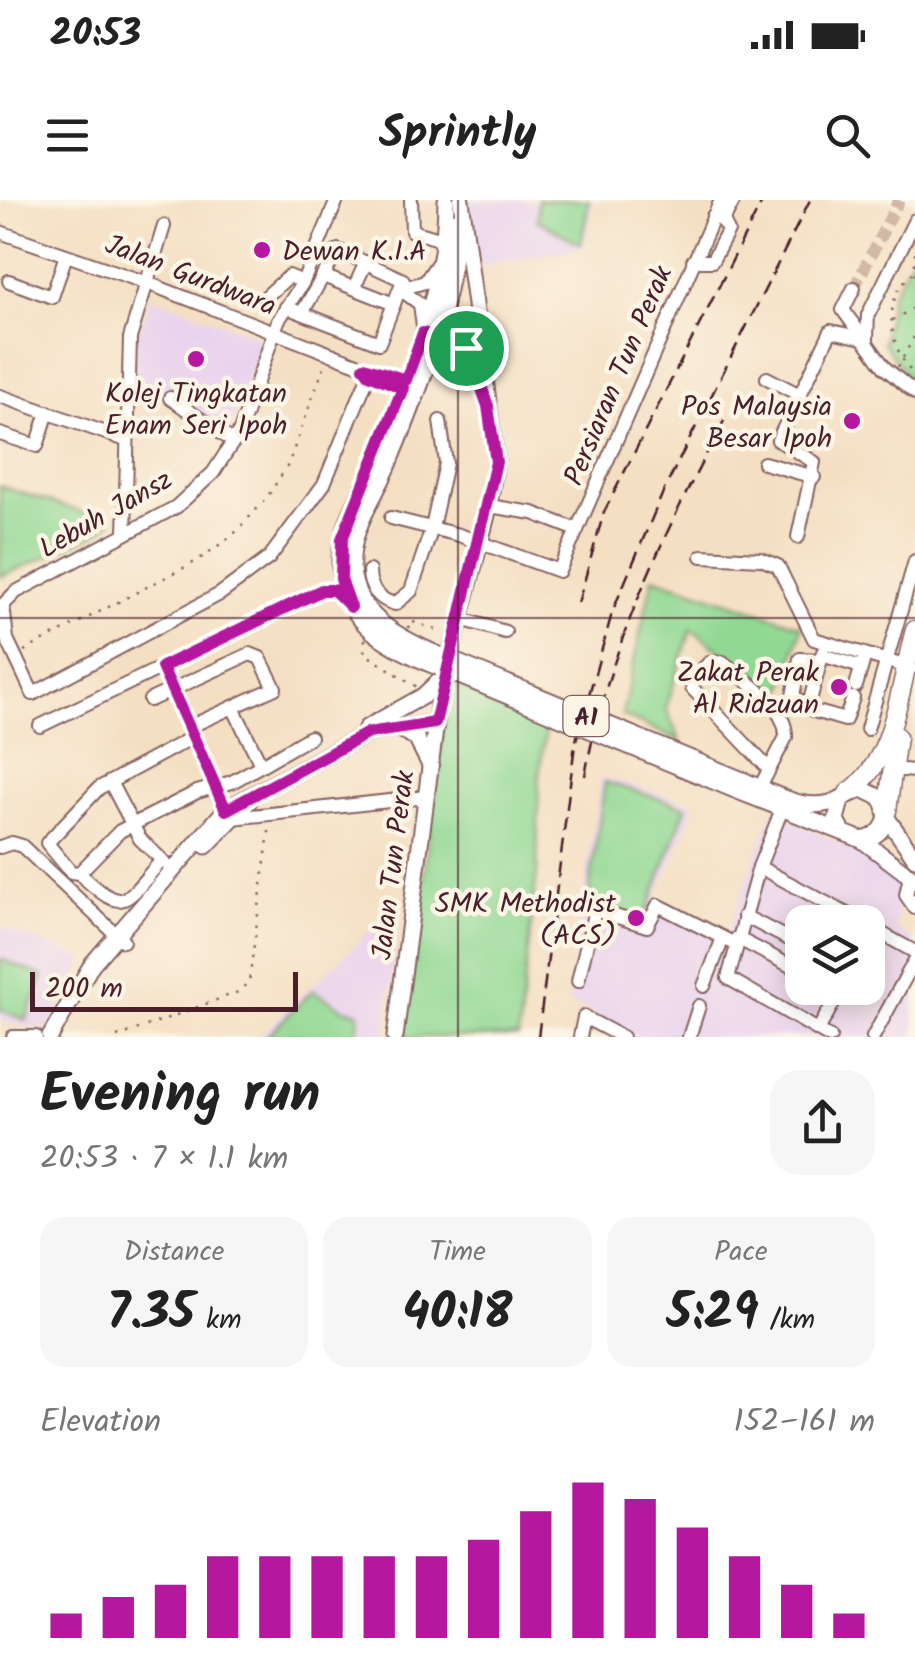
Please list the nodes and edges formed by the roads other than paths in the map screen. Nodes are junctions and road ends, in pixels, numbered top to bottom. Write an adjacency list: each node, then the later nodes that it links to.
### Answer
1 (337, 200): 18 (street, Lebuh Jansz)
2 (411, 200): 11 (street)
3 (446, 200): 11 (main road, A1)
4 (460, 200): 27 (main road, A1); 31 (main road, Jalan Tun Perak)
5 (721, 200): 7 (street, Persiaran Tun Perak)
6 (734, 200): 7 (street)
7 (718, 218): 50 (street, Persiaran Tun Perak)
8 (915, 220): 30 (street)
9 (164, 226): 17 (street)
10 (0, 232): 12 (street, Jalan Gurdwara)
11 (443, 240): 13 (main road, A1)
12 (66, 254): 16 (street); 17 (street, Jalan Gurdwara)
13 (440, 259): 21 (street); 27 (main road, A1)
14 (366, 262): 15 (street); 19 (street); 21 (street)
15 (323, 276): 19 (street); 26 (street)
16 (9, 280)
17 (147, 282): 28 (street, Jalan Gurdwara); 43 (street)
18 (303, 282): 22 (street); 24 (street, Lebuh Jansz)
19 (354, 288): 23 (street)
20 (854, 288): 25 (street)
21 (400, 289): 23 (street); 27 (street)
22 (261, 302)
23 (394, 304): 26 (street)
24 (286, 308): 26 (street); 28 (street, Lebuh Jansz)
25 (843, 310): 29 (street); 30 (street)
26 (302, 313)
27 (431, 330): 31 (main road); 34 (main road, A1); 39 (main road, Jalan Tun Perak)
28 (273, 332): 32 (street, Jalan Gurdwara); 44 (street, Lebuh Jansz)
29 (831, 332): 30 (street); 36 (street)
30 (867, 340): 35 (street)
31 (482, 350): 39 (main road, Jalan Tun Perak)
32 (366, 370): 34 (street, Jalan Gurdwara); 58 (street)
33 (767, 378): 36 (street)
34 (409, 386): 57 (main road, A1); 63 (main road, A1)
35 (915, 393)
36 (798, 394): 46 (street)
37 (1, 398): 40 (street)
38 (170, 398): 44 (street)
39 (488, 406): 47 (main road, Jalan Tun Perak)
40 (48, 412): 42 (street); 43 (street)
41 (440, 421): 49 (street)
42 (0, 434)
43 (126, 440): 51 (street)
44 (234, 442): 51 (street, Lebuh Jansz)
45 (764, 462): 46 (street)
46 (814, 477): 52 (street)
47 (489, 506): 50 (street); 53 (main road, Jalan Tun Perak)
48 (391, 518): 49 (street)
49 (432, 528): 53 (street); 56 (street)
50 (577, 530): 53 (street, Persiaran Tun Perak)
51 (125, 534): 58 (street, Lebuh Jansz)
52 (798, 537)
53 (480, 544): 59 (main road, Jalan Tun Perak)
54 (702, 556): 62 (street)
55 (915, 560): 64 (street)
56 (369, 571)
57 (351, 607): 63 (main road, A1); 67 (street)
58 (1, 617)
59 (458, 618): 61 (street); 68 (main road, Jalan Tun Perak)
60 (915, 630): 66 (highway)
61 (505, 632)
62 (820, 649): 65 (street); 72 (street); 72 (street)
63 (430, 657): 87 (main road, A1, bridge)
64 (885, 660): 65 (street); 66 (street); 76 (street)
65 (863, 661): 72 (street)
66 (911, 666): 83 (highway); 88 (highway)
67 (162, 667): 69 (street); 74 (street)
68 (443, 677): 73 (main road, Jalan Tun Perak); 79 (main road)
69 (172, 689): 70 (street); 71 (street); 77 (street)
70 (150, 700)
71 (233, 707): 77 (street); 80 (street)
72 (808, 708)
73 (435, 723): 75 (main road); 82 (main road, Jalan Tun Perak)
74 (40, 726)
75 (392, 726): 79 (main road); 82 (main road)
76 (867, 729)
77 (191, 732): 85 (street); 86 (street)
78 (310, 736): 80 (street)
79 (352, 741): 91 (main road)
80 (261, 765): 86 (street)
81 (767, 766): 81 (street); 87 (street)
82 (430, 767): 89 (main road, Jalan Tun Perak)
83 (890, 769): 84 (street); 92 (highway)
84 (915, 771)
85 (110, 782): 93 (street); 100 (street)
86 (214, 787): 91 (street); 93 (street)
87 (757, 792): 88 (main road, A1); 90 (main road, A1)
88 (845, 796): 92 (main road, A1); 94 (main road)
89 (426, 797): 91 (street); 123 (main road, Jalan Tun Perak)
90 (782, 809): 94 (main road, A1); 99 (street)
91 (229, 814): 98 (main road); 108 (main road)
92 (887, 814): 95 (main road); 97 (main road)
93 (133, 824): 98 (street); 100 (street)
94 (843, 832): 95 (main road, A1)
95 (862, 840): 101 (main road)
96 (0, 846): 108 (street)
97 (915, 858)
98 (170, 862): 102 (main road)
99 (759, 867): 103 (street); 105 (street)
100 (79, 873): 102 (street)
101 (913, 878): 104 (street)
102 (132, 905): 108 (main road)
103 (826, 905)
104 (915, 908)
105 (744, 916): 106 (street); 109 (street)
106 (785, 937)
107 (885, 937): 110 (street)
108 (119, 938): 115 (main road)
109 (732, 940): 112 (street); 113 (street); 114 (street); 118 (street)
110 (915, 952)
111 (915, 960): 127 (street)
112 (785, 964)
113 (578, 981)
114 (704, 986)
115 (78, 998): 121 (main road); 122 (main road)
116 (832, 1005): 118 (street)
117 (699, 1006): 126 (street)
118 (824, 1034)
119 (13, 1037): 120 (street)
120 (36, 1037)
121 (50, 1037)
122 (62, 1037)
123 (395, 1037)
124 (580, 1037): 125 (street)
125 (622, 1037)
126 (690, 1037)
127 (873, 1037)

